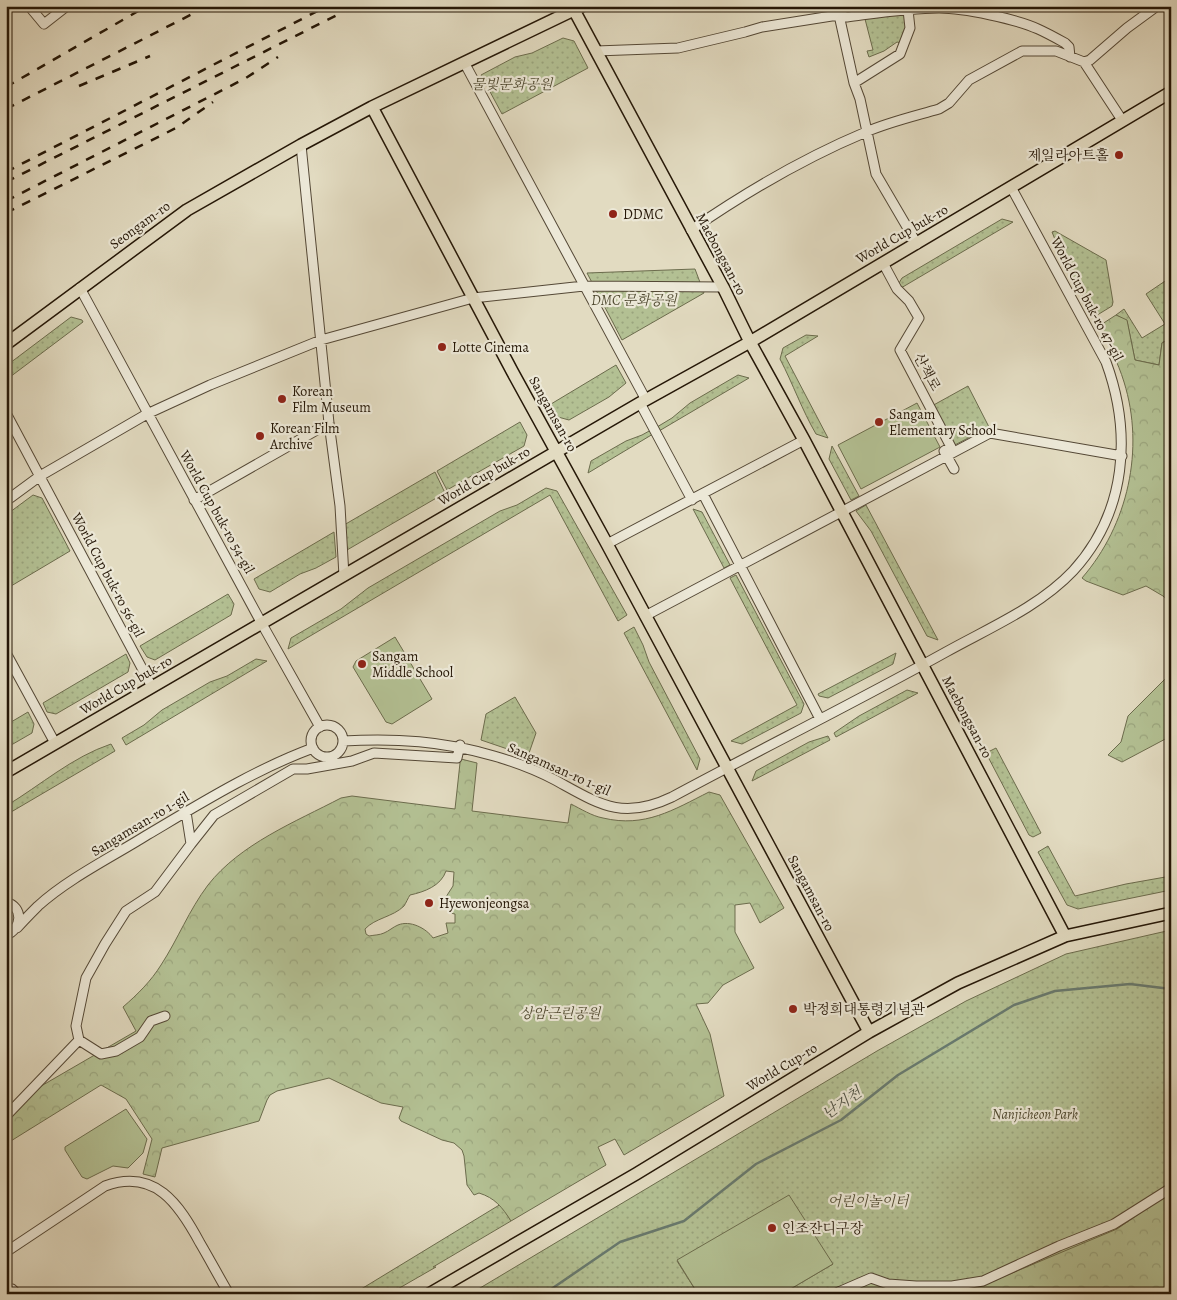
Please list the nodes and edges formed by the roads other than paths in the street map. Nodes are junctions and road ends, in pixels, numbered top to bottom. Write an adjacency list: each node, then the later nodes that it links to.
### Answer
1 (29, 6): 2 (street)
2 (67, 6)
3 (1156, 6): 9 (street)
4 (578, 8): 7 (main road, Maebongsan-ro); 10 (main road, Seongam-ro)
5 (837, 10): 6 (street); 7 (street); 11 (street)
6 (908, 10): 8 (street); 11 (street)
7 (596, 51): 18 (main road, Maebongsan-ro)
8 (1070, 57): 9 (street); 15 (street)
9 (1084, 62): 14 (street)
10 (465, 64): 13 (main road, Seongam-ro); 21 (street)
11 (854, 83): 15 (street)
12 (1171, 92): 14 (main road, World Cup buk-ro)
13 (372, 107): 16 (main road, Seongam-ro); 24 (main road, Sangamsan-ro)
14 (1122, 120): 17 (main road, World Cup buk-ro)
15 (867, 132): 18 (street); 19 (street)
16 (301, 145): 23 (main road, Seongam-ro); 25 (street)
17 (1011, 187): 19 (main road, World Cup buk-ro); 34 (street, World Cup buk-ro 47-gil)
18 (691, 230): 22 (main road, Maebongsan-ro)
19 (917, 244): 20 (main road, World Cup buk-ro)
20 (884, 263): 26 (main road, World Cup buk-ro); 35 (street, 산책로)
21 (584, 286): 22 (street); 24 (street); 28 (street)
22 (723, 287): 26 (main road, Maebongsan-ro)
23 (80, 288): 27 (main road, Seongam-ro); 30 (street, World Cup buk-ro 54-gil)
24 (473, 298): 25 (street); 33 (main road, Sangamsan-ro)
25 (321, 340): 30 (street); 31 (street)
26 (750, 342): 28 (main road, World Cup buk-ro); 32 (main road, Maebongsan-ro)
27 (6, 344)
28 (643, 401): 33 (main road, World Cup buk-ro); 39 (street)
29 (6, 413): 36 (street, World Cup buk-ro 56-gil)
30 (147, 414): 36 (street); 38 (street, World Cup buk-ro 54-gil)
31 (329, 423): 38 (street); 44 (street)
32 (804, 440): 37 (street); 41 (main road, Maebongsan-ro)
33 (557, 452): 42 (main road, Sangamsan-ro); 44 (main road, World Cup buk-ro)
34 (1122, 456): 41 (street); 48 (street, World Cup buk-ro 47-gil)
35 (954, 469)
36 (40, 476): 40 (street); 49 (street, World Cup buk-ro 56-gil)
37 (702, 494): 39 (street); 43 (street)
38 (194, 500): 46 (street, World Cup buk-ro 54-gil)
39 (692, 500): 42 (street)
40 (6, 501)
41 (842, 512): 43 (street); 48 (main road, Maebongsan-ro)
42 (607, 544): 45 (main road, Sangamsan-ro)
43 (741, 566): 45 (street); 50 (street)
44 (344, 576): 46 (main road, World Cup buk-ro)
45 (645, 616): 56 (main road, Sangamsan-ro)
46 (262, 624): 49 (main road, World Cup buk-ro); 51 (street)
47 (6, 653): 53 (street)
48 (923, 664): 50 (street); 65 (main road, Maebongsan-ro)
49 (152, 687): 53 (main road, World Cup buk-ro)
50 (820, 719): 56 (street)
51 (320, 727): 52 (street); 55 (street)
52 (343, 741): 54 (street, Sangamsan-ro 1-gil); 55 (street)
53 (55, 743): 57 (main road, World Cup buk-ro)
54 (460, 746): 56 (street, Sangamsan-ro 1-gil); 59 (street)
55 (313, 748): 58 (street, Sangamsan-ro 1-gil)
56 (727, 768): 67 (main road, Sangamsan-ro)
57 (6, 772)
58 (186, 812): 59 (street); 61 (street, Sangamsan-ro 1-gil)
59 (191, 844): 68 (street)
60 (10, 904): 61 (street); 63 (street)
61 (39, 905): 63 (street, Sangamsan-ro 1-gil)
62 (1171, 913): 65 (main road, World Cup-ro)
63 (17, 928): 64 (street, Sangamsan-ro 1-gil)
64 (7, 936)
65 (1064, 936): 67 (main road, World Cup-ro)
66 (165, 1016): 68 (street)
67 (869, 1032): 75 (main road, World Cup-ro)
68 (79, 1040): 69 (street)
69 (6, 1116)
70 (1171, 1188): 76 (street)
71 (6, 1252): 74 (street)
72 (6, 1288): 73 (street)
73 (17, 1294)
74 (229, 1294)
75 (429, 1294)
76 (834, 1294)

